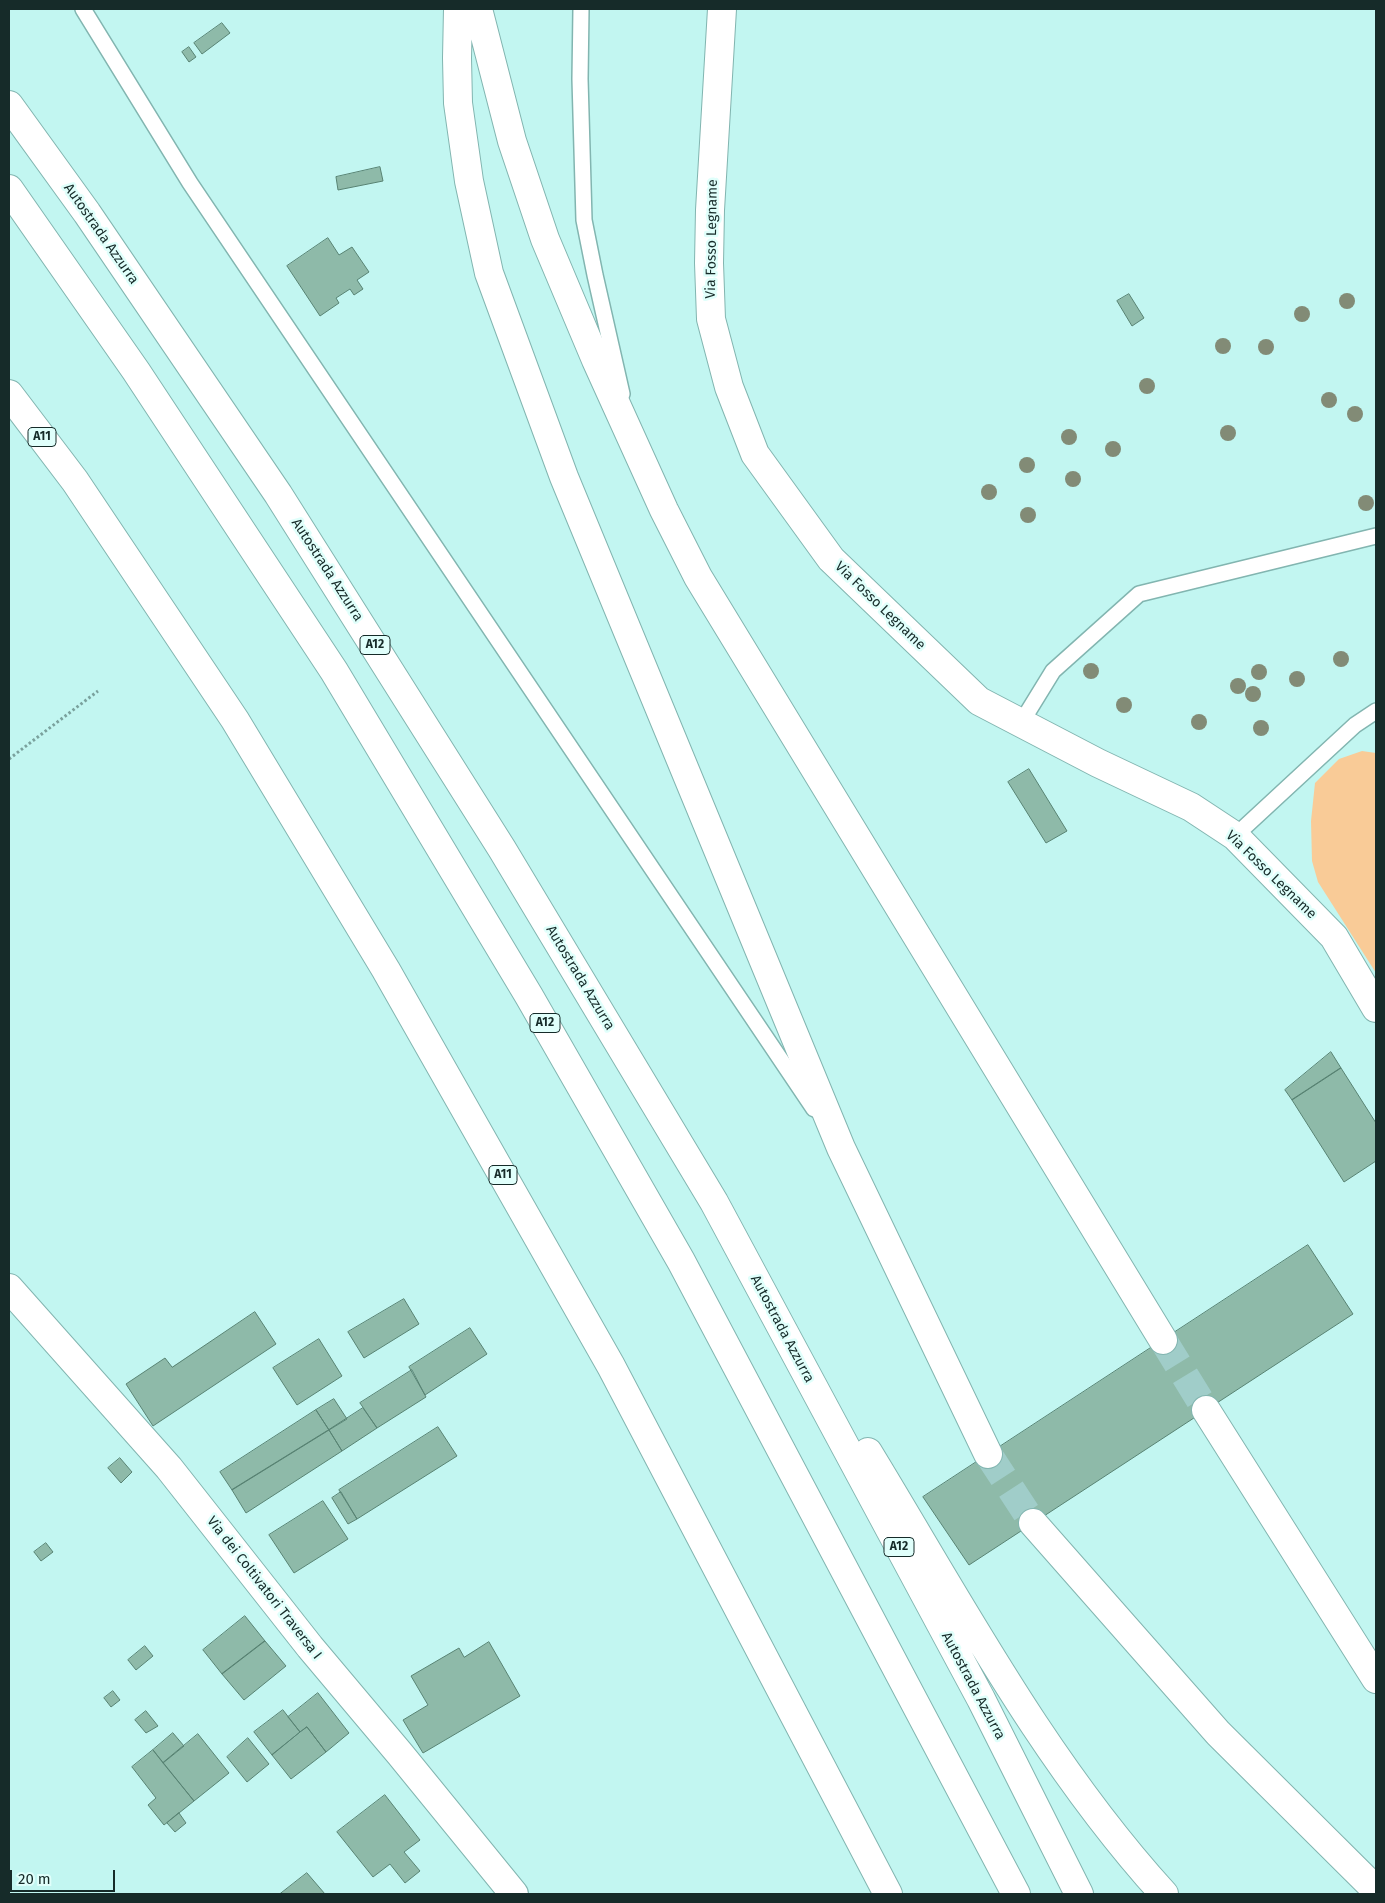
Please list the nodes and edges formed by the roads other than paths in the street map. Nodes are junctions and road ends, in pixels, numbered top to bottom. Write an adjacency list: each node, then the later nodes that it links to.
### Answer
1 (83, 9): 15 (lane)
2 (458, 9): 15 (main road)
3 (478, 9): 9 (main road)
4 (581, 9): 9 (lane)
5 (722, 9): 12 (main road, Via Fosso Legname)
6 (9, 105): 16 (main road, Autostrada Azzurra / A12)
7 (9, 189): 26 (main road, A12)
8 (9, 394): 25 (main road, A11)
9 (634, 442): 18 (main road)
10 (1376, 536): 12 (lane)
11 (1376, 711): 13 (lane)
12 (1021, 723): 13 (main road, Via Fosso Legname)
13 (1235, 836): 14 (main road, Via Fosso Legname)
14 (1376, 1008)
15 (840, 1148): 20 (main road)
16 (714, 1202): 27 (main road, Autostrada Azzurra / A12); 28 (main road)
17 (9, 1288): 24 (main road, Via dei Coltivatori Traversa I)
18 (1163, 1340)
19 (1206, 1410): 22 (main road)
20 (988, 1454)
21 (1033, 1523): 23 (main road)
22 (1376, 1679)
23 (1376, 1890)
24 (514, 1894)
25 (888, 1894)
26 (1016, 1894)
27 (1079, 1894)
28 (1164, 1894)

